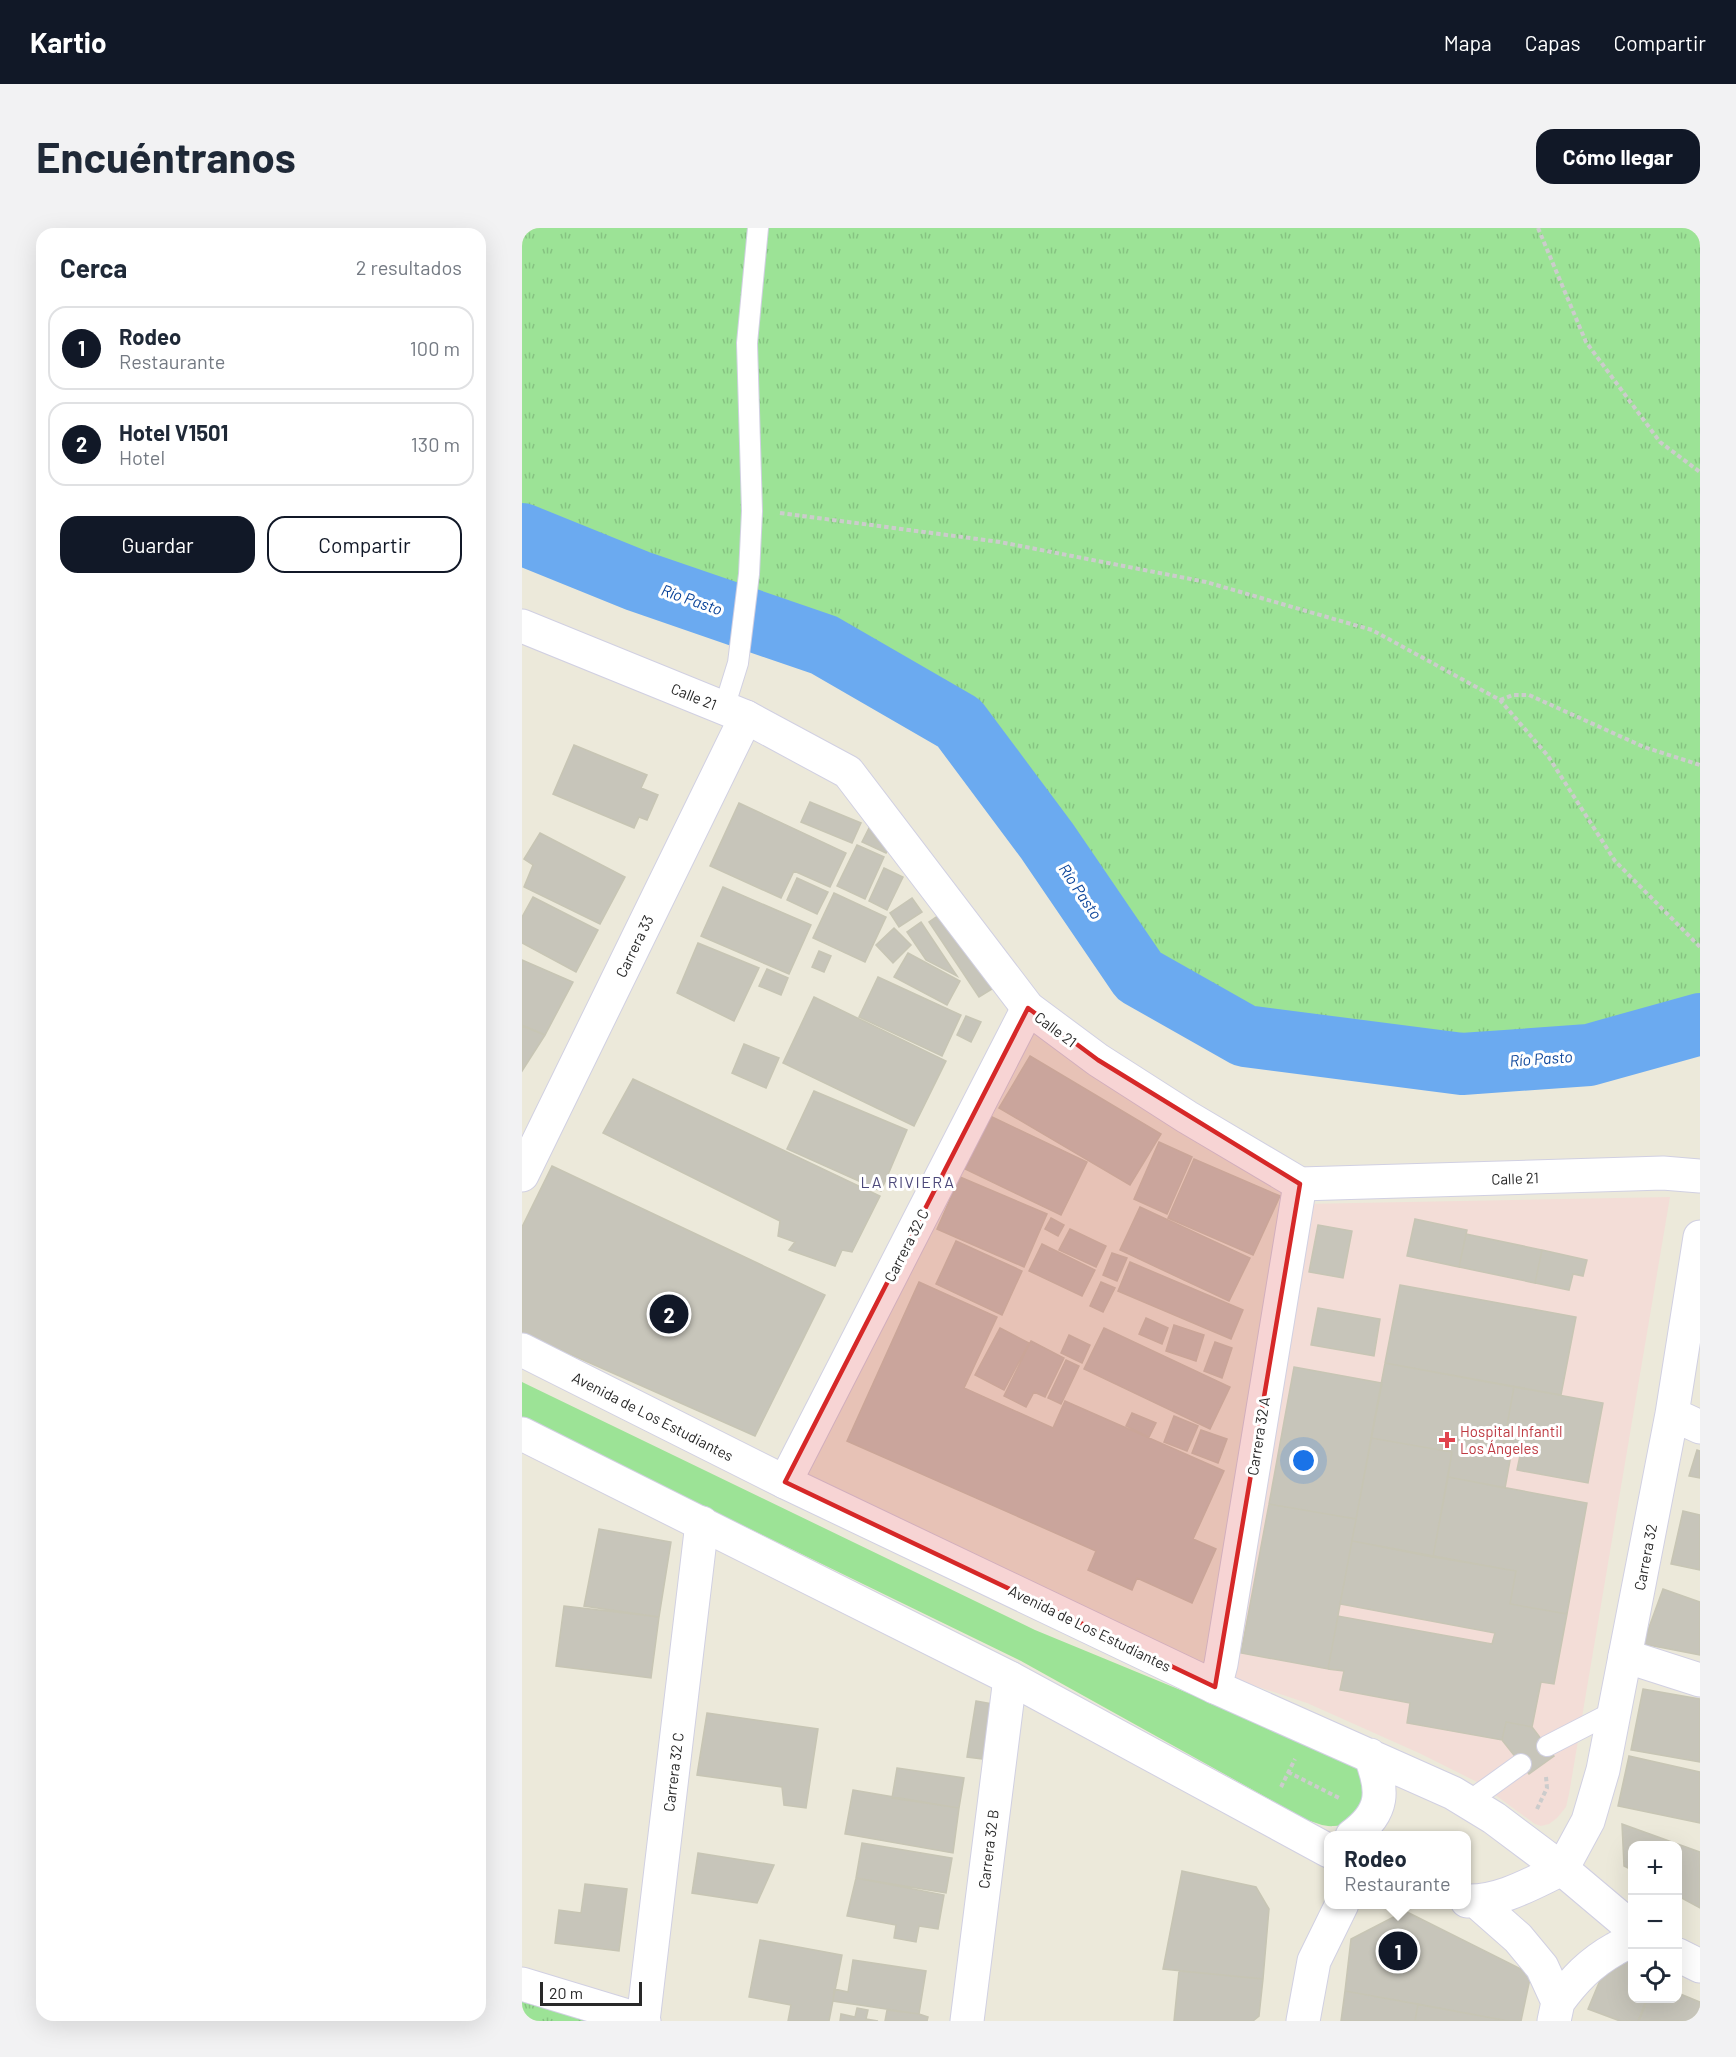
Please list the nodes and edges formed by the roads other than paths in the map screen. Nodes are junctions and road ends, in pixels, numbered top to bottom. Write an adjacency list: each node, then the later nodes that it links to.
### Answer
1 (758, 228): 3 (lane)
2 (522, 626): 3 (street, Calle 21)
3 (735, 713): 4 (street, Calle 21); 5 (street, Carrera 33)
4 (1028, 1008): 7 (street, Calle 21); 12 (street, Carrera 32 C)
5 (522, 1175)
6 (1700, 1176): 7 (street, Calle 21)
7 (1300, 1184): 17 (street, Carrera 32 A)
8 (1700, 1237): 10 (street, Carrera 32)
9 (522, 1350): 12 (street, Avenida de Los Estudiantes)
10 (1686, 1420): 14 (street, Carrera 32)
11 (522, 1434): 13 (street)
12 (785, 1482): 17 (street, Avenida de Los Estudiantes)
13 (702, 1523): 15 (street); 34 (street, Carrera 32 C)
14 (1625, 1656): 16 (street); 18 (street, Carrera 32)
15 (1010, 1678): 24 (street); 35 (street, Carrera 32 B)
16 (1700, 1680)
17 (1215, 1687): 20 (street, Avenida de Los Estudiantes)
18 (1615, 1711): 19 (lane); 25 (street, Carrera 32)
19 (1547, 1746)
20 (1370, 1755): 22 (street, Avenida de Los Estudiantes); 23 (street)
21 (1521, 1764): 22 (lane)
22 (1468, 1802): 25 (street, Avenida de Los Estudiantes)
23 (1358, 1831)
24 (1324, 1842)
25 (1562, 1869): 26 (street); 28 (street, Avenida de Los Estudiantes)
26 (1471, 1901): 33 (street)
27 (1340, 1909): 36 (street)
28 (1628, 1925)
29 (1628, 1942): 33 (street)
30 (1682, 1957): 31 (street)
31 (1700, 1966)
32 (522, 1984): 34 (street)
33 (1556, 2011)
34 (644, 2021)
35 (967, 2021)
36 (1303, 2021)

